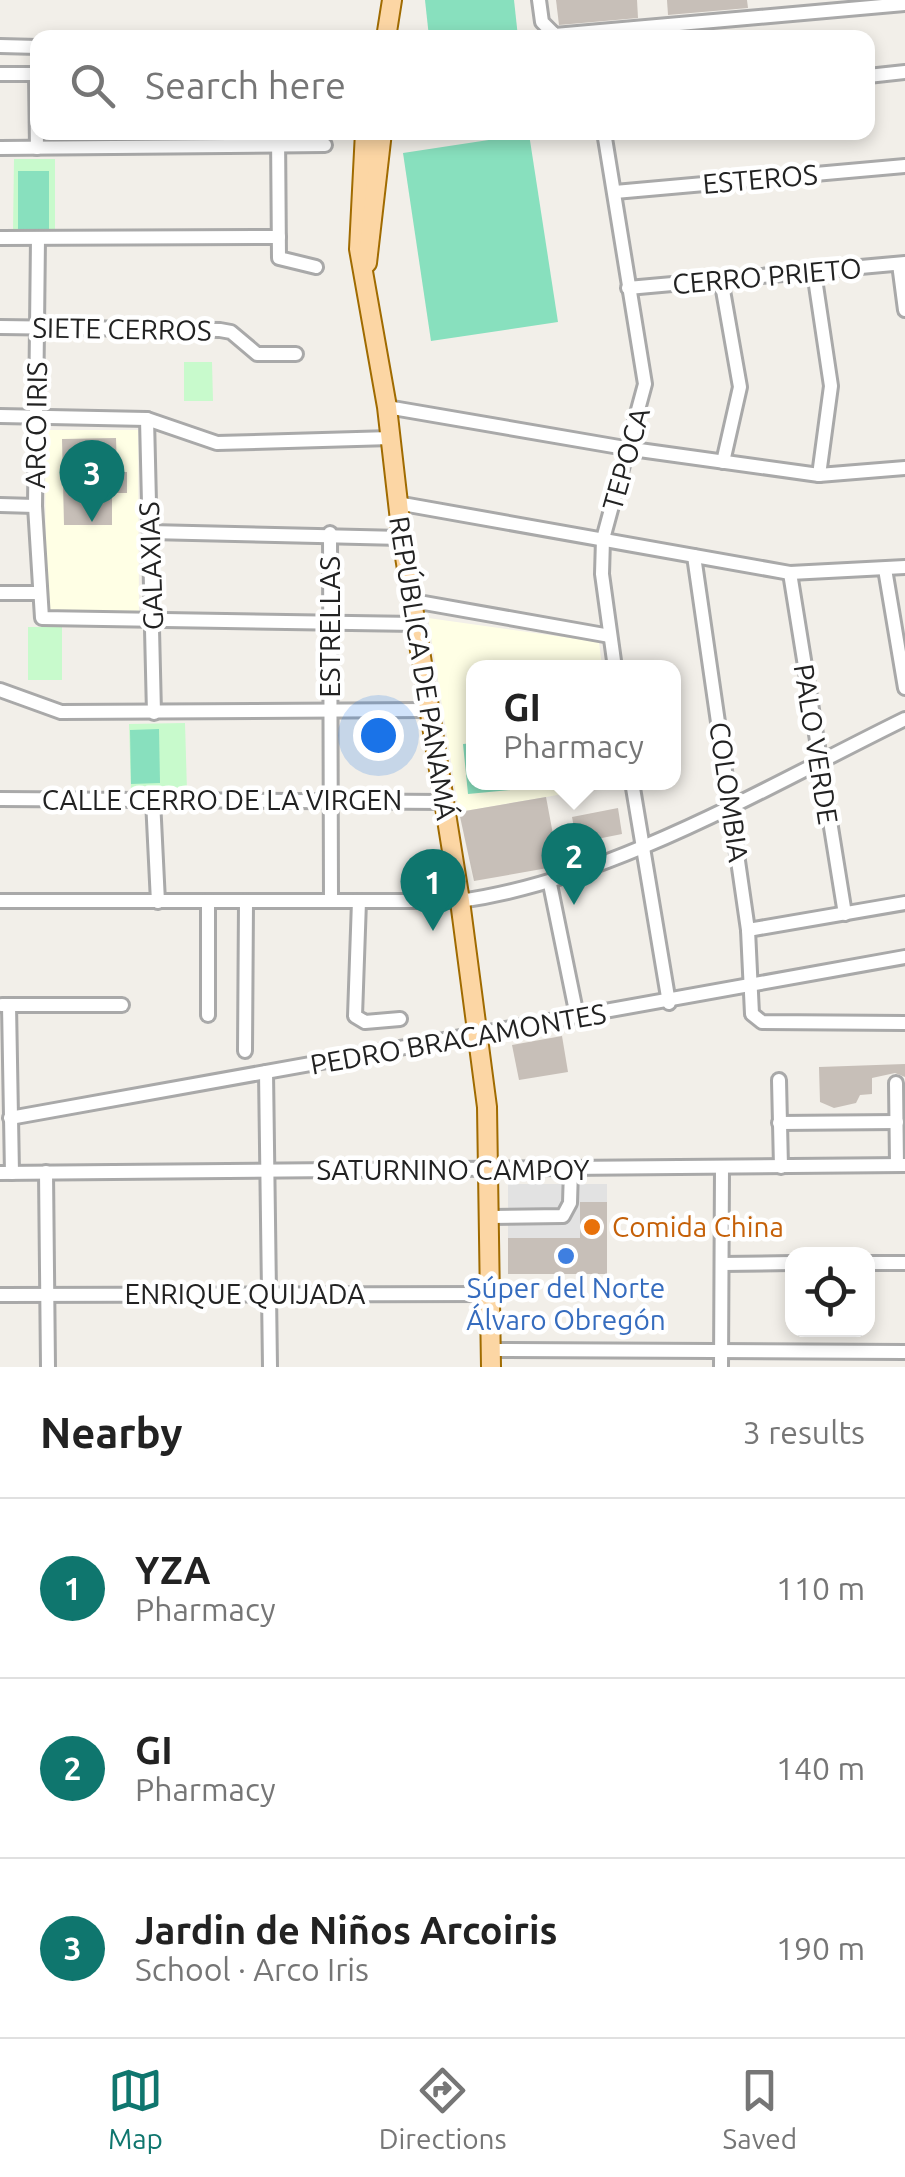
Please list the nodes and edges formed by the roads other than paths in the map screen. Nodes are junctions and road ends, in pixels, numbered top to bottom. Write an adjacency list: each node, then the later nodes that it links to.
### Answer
1 (383, 0): 5 (main road)
2 (396, 0): 6 (main road); 7 (main road)
3 (539, 0): 8 (street)
4 (905, 4): 9 (street)
5 (378, 30)
6 (388, 30)
7 (394, 30)
8 (549, 30)
9 (621, 30)
10 (0, 46): 11 (street)
11 (30, 47)
12 (905, 72): 15 (street)
13 (0, 74): 14 (street)
14 (30, 74)
15 (875, 75)
16 (37, 140): 26 (street)
17 (251, 140): 26 (street)
18 (278, 140): 29 (street)
19 (286, 140): 24 (street)
20 (364, 140): 35 (main road, REPÚBLICA DE PANAMÁ)
21 (373, 140): 32 (main road)
22 (381, 140): 32 (main road, REPÚBLICA DE PANAMÁ)
23 (605, 140): 28 (street, TEPOCA)
24 (326, 145)
25 (0, 148): 26 (street)
26 (37, 148)
27 (905, 166): 28 (street, ESTEROS)
28 (615, 192): 38 (street, TEPOCA)
29 (279, 237): 31 (street); 34 (street)
30 (0, 238): 31 (street)
31 (38, 238): 41 (street, ARCO IRIS)
32 (371, 240): 35 (main road, REPÚBLICA DE PANAMÁ)
33 (902, 264): 36 (street, CERRO PRIETO); 39 (street)
34 (316, 267)
35 (366, 269): 43 (main road, REPÚBLICA DE PANAMÁ)
36 (814, 272): 37 (street, CERRO PRIETO); 51 (street)
37 (722, 279): 38 (street, CERRO PRIETO); 49 (street)
38 (628, 288): 48 (street, TEPOCA)
39 (905, 310)
40 (0, 327): 41 (street, SIETE CERROS)
41 (37, 327): 42 (street, SIETE CERROS); 45 (street, ARCO IRIS)
42 (296, 354)
43 (387, 407): 47 (main road, REPÚBLICA DE PANAMÁ); 48 (street)
44 (0, 416): 45 (street)
45 (37, 416): 46 (street); 54 (street, ARCO IRIS)
46 (146, 419): 47 (street); 55 (street, GALAXIAS)
47 (391, 438): 52 (main road, REPÚBLICA DE PANAMÁ)
48 (625, 448): 49 (street); 58 (street, TEPOCA)
49 (724, 462): 51 (street)
50 (905, 468): 51 (street)
51 (819, 474)
52 (398, 503): 57 (main road, REPÚBLICA DE PANAMÁ); 58 (street)
53 (0, 505): 54 (street)
54 (36, 506): 63 (street, ARCO IRIS)
55 (150, 532): 56 (street); 66 (street, GALAXIAS)
56 (330, 533): 57 (street); 67 (street, ESTRELLAS)
57 (402, 538): 65 (main road, REPÚBLICA DE PANAMÁ)
58 (603, 538): 59 (street); 69 (street, TEPOCA)
59 (694, 556): 62 (street); 83 (street, COLOMBIA)
60 (905, 567): 61 (street)
61 (885, 569): 62 (street); 71 (street)
62 (790, 573): 77 (street, PALO VERDE)
63 (38, 593): 64 (street); 66 (street, ARCO IRIS)
64 (0, 594)
65 (413, 601): 68 (main road, REPÚBLICA DE PANAMÁ); 69 (street)
66 (153, 622): 67 (street); 74 (street, GALAXIAS)
67 (330, 622): 68 (street); 75 (street, ESTRELLAS)
68 (416, 624): 73 (main road, REPÚBLICA DE PANAMÁ)
69 (610, 636): 70 (street, TEPOCA)
70 (614, 660)
71 (905, 688)
72 (0, 690): 74 (street)
73 (428, 710): 75 (street); 82 (main road, REPÚBLICA DE PANAMÁ)
74 (154, 713): 75 (street)
75 (330, 713): 81 (street, ESTRELLAS)
76 (905, 719): 77 (street)
77 (818, 761): 83 (street); 94 (street, PALO VERDE)
78 (633, 790): 84 (street)
79 (0, 799): 80 (street, CALLE CERRO DE LA VIRGEN)
80 (153, 800): 81 (street, CALLE CERRO DE LA VIRGEN); 90 (street)
81 (332, 800): 82 (street, CALLE CERRO DE LA VIRGEN); 87 (street, ESTRELLAS)
82 (444, 802): 89 (main road, REPÚBLICA DE PANAMÁ)
83 (731, 803): 84 (street); 95 (street, COLOMBIA)
84 (642, 846): 85 (street); 98 (street)
85 (550, 884): 89 (street); 102 (street)
86 (0, 901): 90 (street)
87 (331, 901): 88 (street); 92 (street)
88 (360, 901): 89 (street); 103 (street)
89 (460, 901): 105 (main road, REPÚBLICA DE PANAMÁ)
90 (158, 902): 91 (street)
91 (208, 902): 92 (street); 101 (street)
92 (246, 902): 106 (street)
93 (905, 903): 94 (street)
94 (845, 914): 95 (street)
95 (748, 930): 97 (street, COLOMBIA)
96 (905, 957): 97 (street, PEDRO BRACAMONTES)
97 (754, 986): 98 (street, PEDRO BRACAMONTES); 104 (street, COLOMBIA)
98 (669, 1003): 102 (street, PEDRO BRACAMONTES)
99 (122, 1004): 100 (street)
100 (4, 1005): 110 (street)
101 (208, 1015)
102 (578, 1016): 105 (street, PEDRO BRACAMONTES)
103 (400, 1019)
104 (905, 1022)
105 (478, 1037): 107 (street, PEDRO BRACAMONTES); 117 (main road, REPÚBLICA DE PANAMÁ)
106 (245, 1051)
107 (266, 1072): 110 (street, PEDRO BRACAMONTES); 118 (street)
108 (779, 1080): 112 (street)
109 (896, 1083): 111 (street)
110 (10, 1118): 120 (street)
111 (897, 1122): 112 (street); 113 (street)
112 (779, 1124): 114 (street)
113 (901, 1165): 114 (street, SATURNINO CAMPOY)
114 (781, 1167): 115 (street, SATURNINO CAMPOY)
115 (722, 1168): 116 (street, SATURNINO CAMPOY); 124 (street)
116 (571, 1169): 117 (street, SATURNINO CAMPOY); 121 (street)
117 (490, 1170): 118 (street, SATURNINO CAMPOY); 121 (main road, REPÚBLICA DE PANAMÁ)
118 (269, 1171): 119 (street, SATURNINO CAMPOY); 126 (street)
119 (46, 1172): 120 (street, SATURNINO CAMPOY); 129 (street)
120 (6, 1173)
121 (490, 1217): 127 (main road, REPÚBLICA DE PANAMÁ)
122 (875, 1263): 123 (street)
123 (905, 1263)
124 (722, 1264): 125 (street); 132 (street)
125 (785, 1264)
126 (270, 1294): 127 (street, ENRIQUE QUIJADA); 129 (street, ENRIQUE QUIJADA); 134 (street)
127 (491, 1294): 131 (main road, REPÚBLICA DE PANAMÁ)
128 (0, 1295): 129 (street, ENRIQUE QUIJADA)
129 (48, 1295): 133 (street)
130 (905, 1352): 132 (street)
131 (491, 1358): 132 (street)
132 (721, 1360)
133 (48, 1367)
134 (270, 1367)

